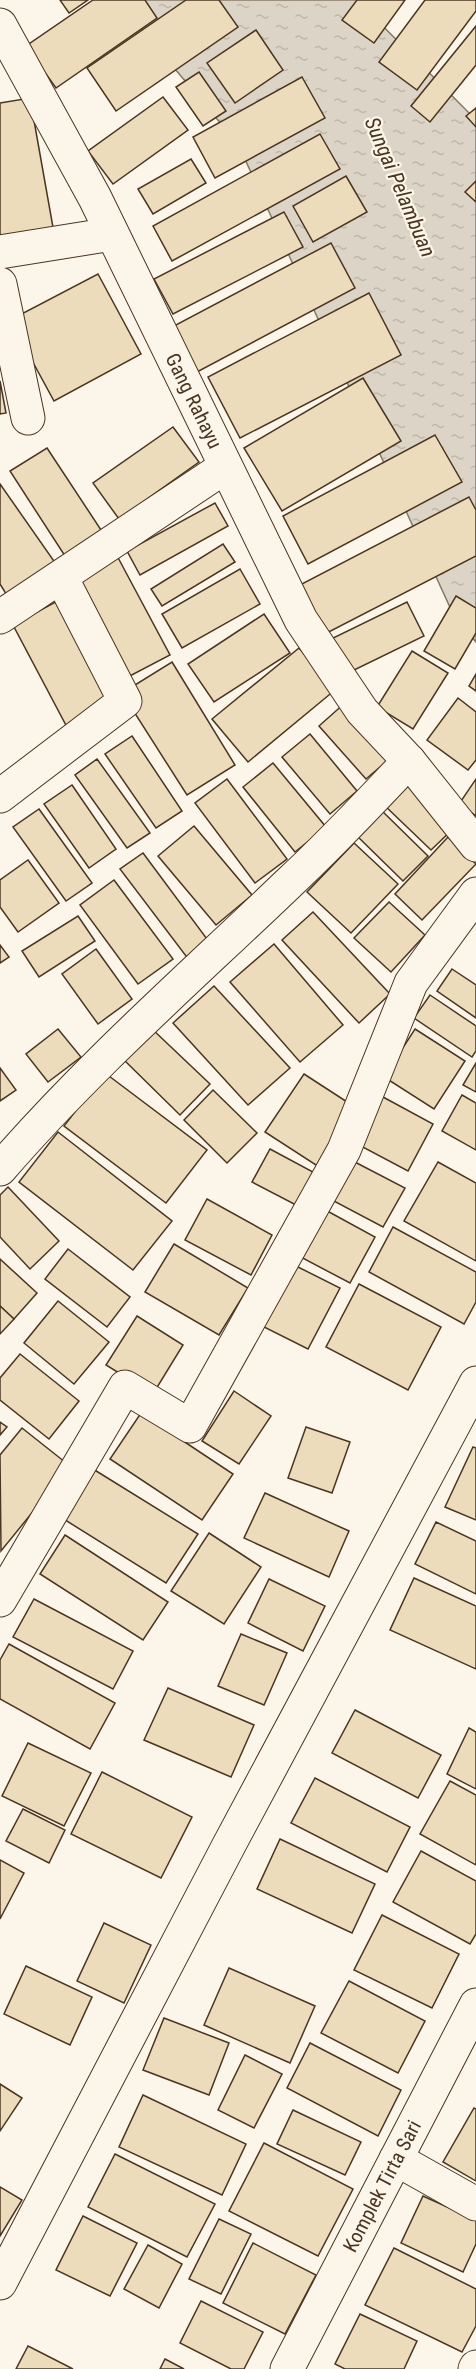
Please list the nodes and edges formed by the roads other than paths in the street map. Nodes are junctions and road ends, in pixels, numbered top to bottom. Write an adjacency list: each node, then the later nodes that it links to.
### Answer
1 (0, 25): 2 (street, Gang Rahayu)
2 (112, 234): 3 (street); 6 (street, Gang Rahayu)
3 (0, 252)
4 (0, 284): 5 (street)
5 (28, 418)
6 (225, 467): 7 (street); 9 (street, Gang Rahayu)
7 (61, 577): 8 (street); 10 (street)
8 (0, 617)
9 (409, 761): 11 (street, Gang Rahayu); 13 (street)
10 (0, 796)
11 (476, 845)
12 (476, 894): 15 (street)
13 (0, 1169)
14 (476, 1383): 19 (street)
15 (0, 1600)
16 (476, 2005): 17 (street, Komplek Tirta Sari)
17 (396, 2159): 18 (street); 20 (street, Komplek Tirta Sari)
18 (476, 2205)
19 (0, 2283)
20 (287, 2369)

